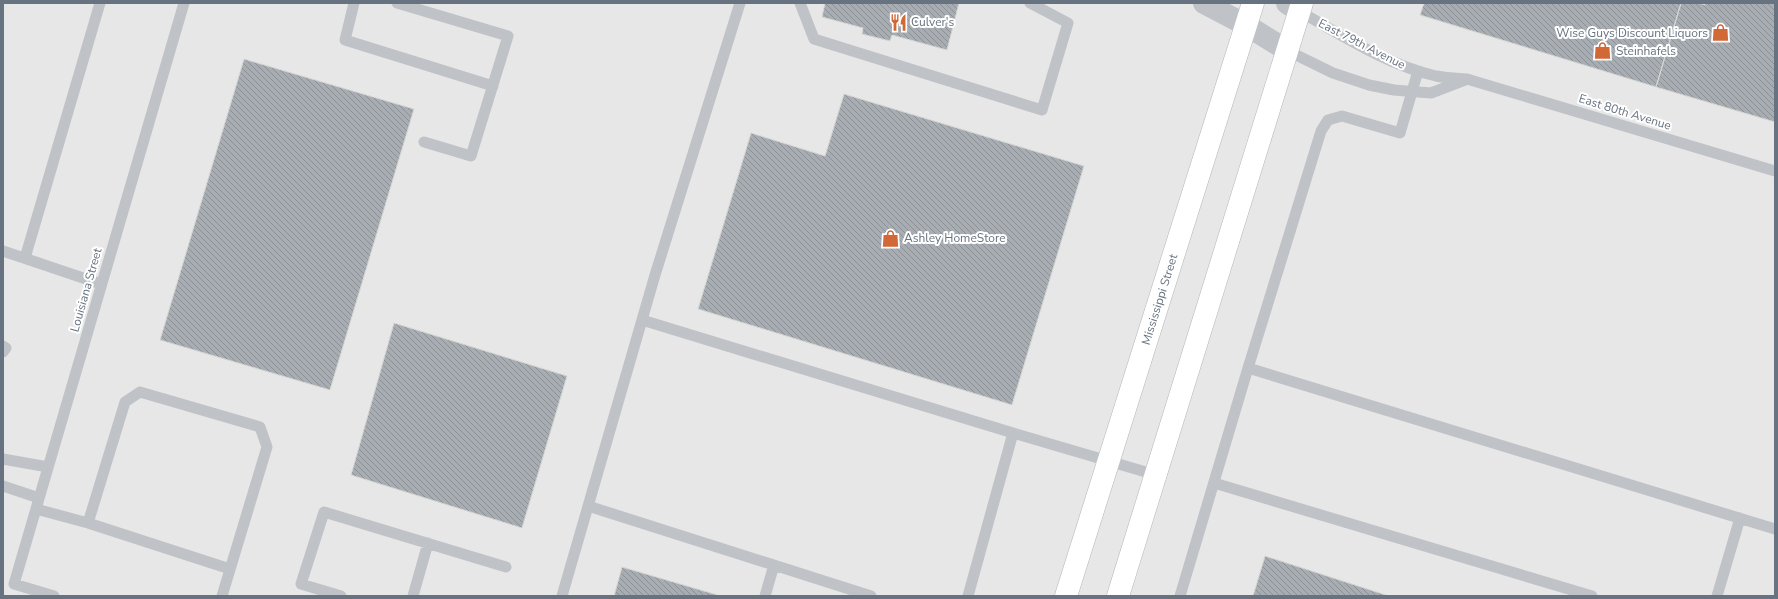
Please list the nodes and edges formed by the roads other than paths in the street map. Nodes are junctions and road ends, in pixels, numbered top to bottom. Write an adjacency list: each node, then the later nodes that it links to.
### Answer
1 (100, 3): 20 (lane)
2 (184, 3): 21 (lane, Louisiana Street)
3 (354, 3): 15 (lane)
4 (397, 3): 15 (lane)
5 (740, 3): 22 (lane)
6 (800, 3): 7 (lane)
7 (1030, 3)
8 (1204, 3): 11 (street)
9 (1253, 3): 11 (street, Mississippi Street)
10 (1296, 6): 12 (street); 13 (lane, East 79th Avenue)
11 (1246, 25): 12 (street); 28 (street, Mississippi Street)
12 (1288, 51): 16 (lane); 30 (street)
13 (1418, 71): 14 (lane, East 79th Avenue); 16 (lane)
14 (1467, 79): 16 (lane); 18 (lane, East 80th Avenue)
15 (493, 86): 17 (lane)
16 (1412, 91): 25 (lane)
17 (424, 142)
18 (1775, 171)
19 (3, 251): 20 (lane)
20 (25, 258): 21 (lane)
21 (101, 284): 29 (lane, Louisiana Street)
22 (642, 320): 26 (lane); 34 (lane)
23 (3, 346): 24 (lane)
24 (3, 352)
25 (1248, 368): 31 (lane); 36 (lane)
26 (1013, 433): 28 (lane); 50 (lane)
27 (3, 459): 29 (lane)
28 (1109, 460): 30 (lane); 51 (street, Mississippi Street)
29 (48, 467): 33 (lane, Louisiana Street)
30 (1156, 475): 52 (street)
31 (1214, 483): 53 (lane); 54 (lane)
32 (3, 486): 33 (lane)
33 (39, 498): 35 (lane, Louisiana Street)
34 (588, 506): 40 (lane); 47 (lane)
35 (36, 509): 37 (lane); 43 (lane, Louisiana Street)
36 (1740, 518): 38 (lane); 55 (lane)
37 (88, 523): 42 (lane); 42 (lane)
38 (1775, 529)
39 (428, 543): 41 (lane); 45 (lane); 46 (lane)
40 (774, 565): 48 (lane); 49 (lane)
41 (506, 567)
42 (230, 569): 44 (lane)
43 (54, 596)
44 (222, 596)
45 (341, 596)
46 (413, 596)
47 (562, 596)
48 (765, 596)
49 (871, 596)
50 (968, 596)
51 (1066, 596)
52 (1118, 596)
53 (1180, 596)
54 (1592, 596)
55 (1717, 596)

